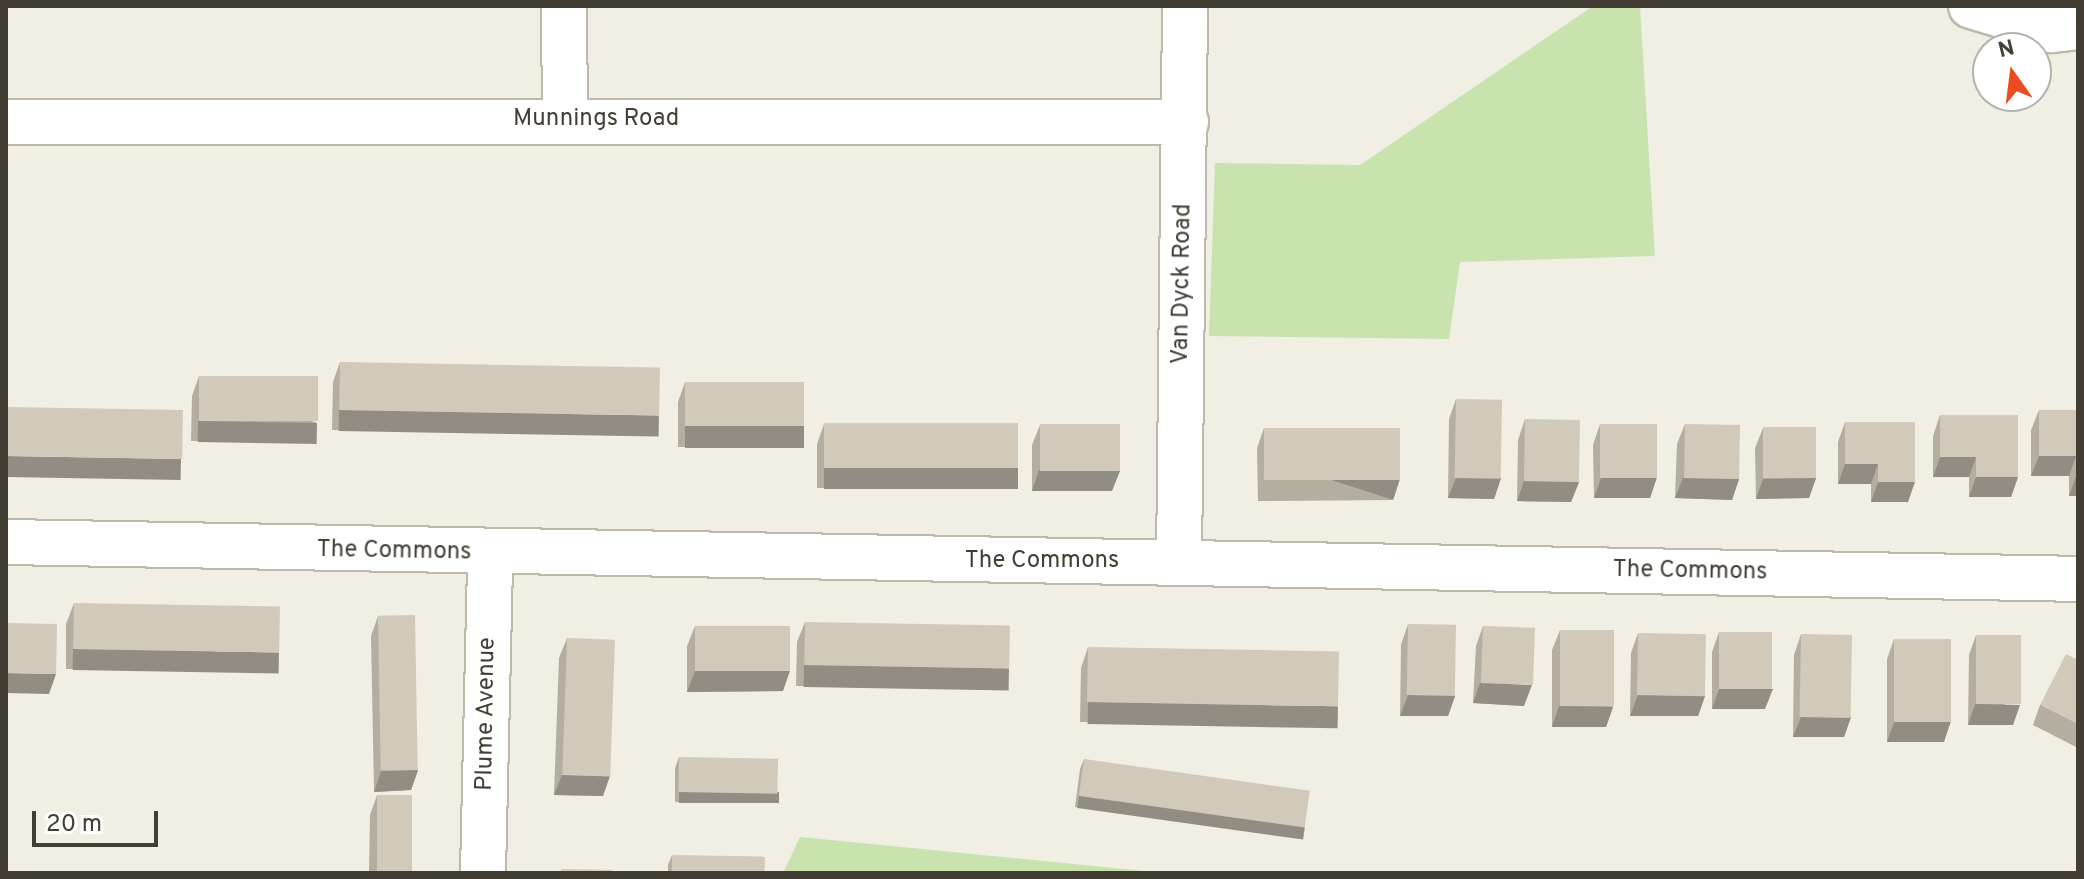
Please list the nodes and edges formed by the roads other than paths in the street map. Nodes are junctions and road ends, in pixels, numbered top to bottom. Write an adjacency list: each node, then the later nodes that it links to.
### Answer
1 (564, 6): 5 (street)
2 (1185, 6): 7 (street, Van Dyck Road)
3 (1971, 6): 4 (street)
4 (2078, 27)
5 (565, 119): 6 (street, Munnings Road); 7 (street, Munnings Road)
6 (6, 122)
7 (1186, 122): 10 (street, Van Dyck Road)
8 (6, 542): 9 (street, The Commons)
9 (490, 554): 10 (street, The Commons); 12 (street, Plume Avenue)
10 (1179, 563): 11 (street, The Commons)
11 (2078, 579)
12 (483, 873)

